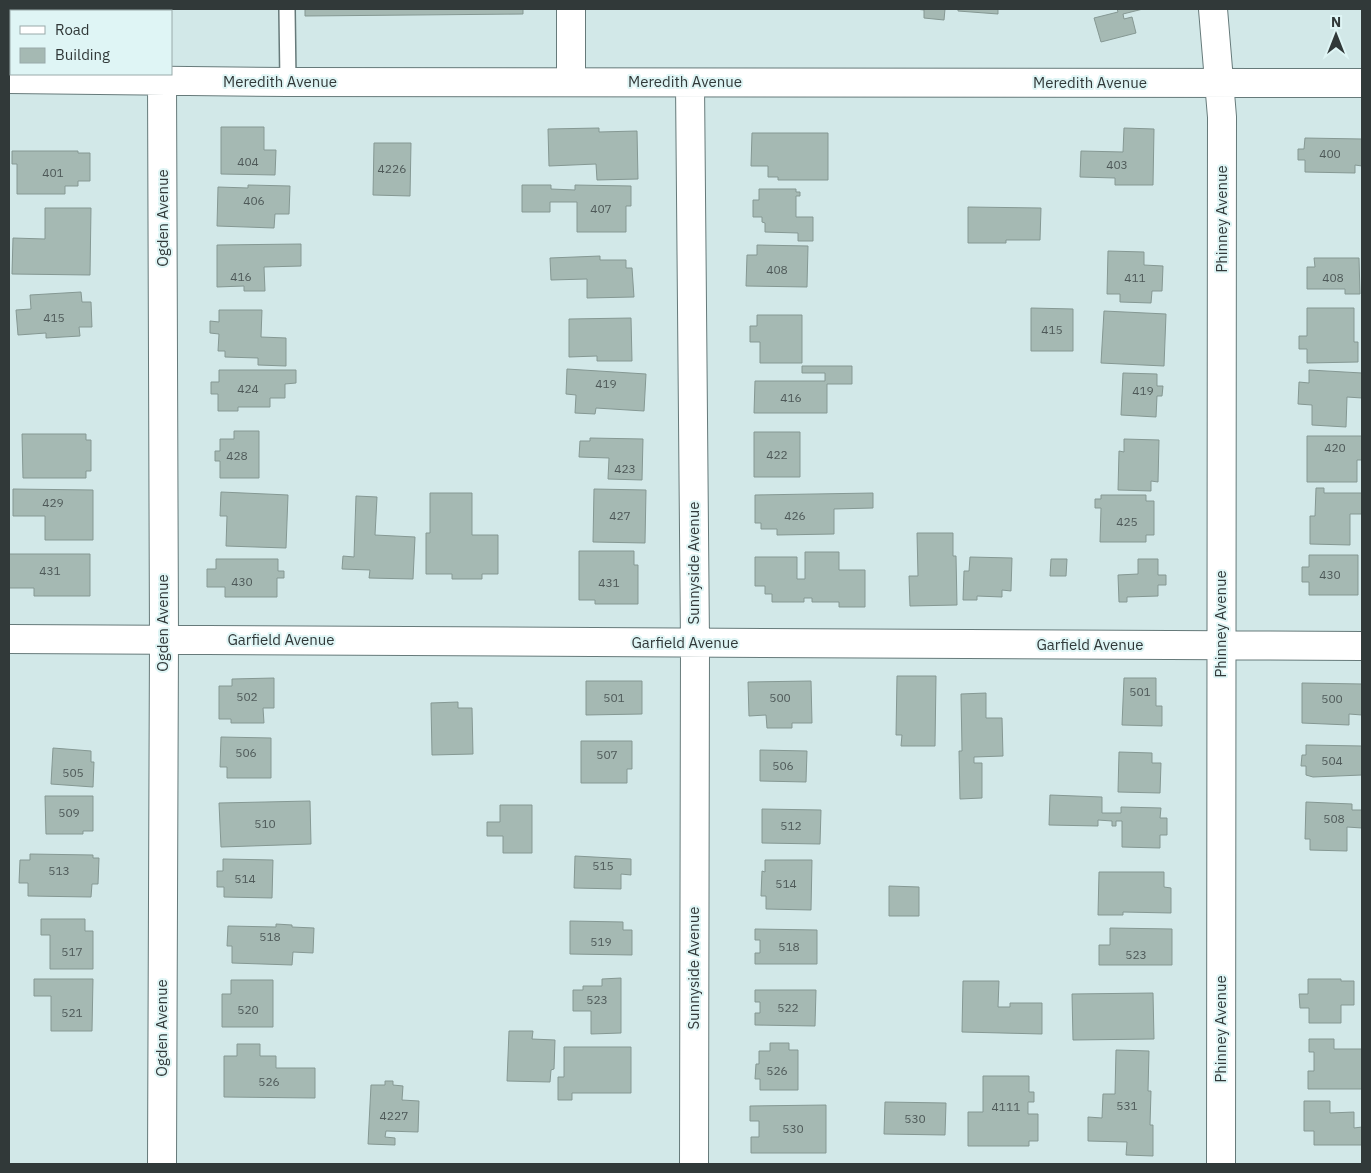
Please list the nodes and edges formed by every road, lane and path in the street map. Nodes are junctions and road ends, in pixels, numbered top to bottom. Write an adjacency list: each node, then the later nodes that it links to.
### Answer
1 (287, 9): 7 (lane)
2 (571, 9): 6 (street)
3 (1213, 9): 9 (street, Phinney Avenue)
4 (22, 77): 5 (street, Meredith Avenue)
5 (162, 81): 7 (street, Meredith Avenue); 12 (street, Ogden Avenue)
6 (571, 81): 7 (street, Meredith Avenue); 8 (street, Meredith Avenue)
7 (288, 82)
8 (690, 83): 9 (street, Meredith Avenue); 13 (street, Sunnyside Avenue)
9 (1220, 83): 10 (street, Meredith Avenue); 14 (street, Phinney Avenue)
10 (1362, 83)
11 (9, 639): 12 (street, Garfield Avenue)
12 (164, 640): 13 (street, Garfield Avenue); 16 (street, Ogden Avenue)
13 (695, 643): 14 (street, Garfield Avenue); 17 (street, Sunnyside Avenue)
14 (1221, 645): 15 (street, Garfield Avenue); 18 (street, Phinney Avenue)
15 (1362, 646)
16 (162, 1164)
17 (694, 1164)
18 (1221, 1164)

